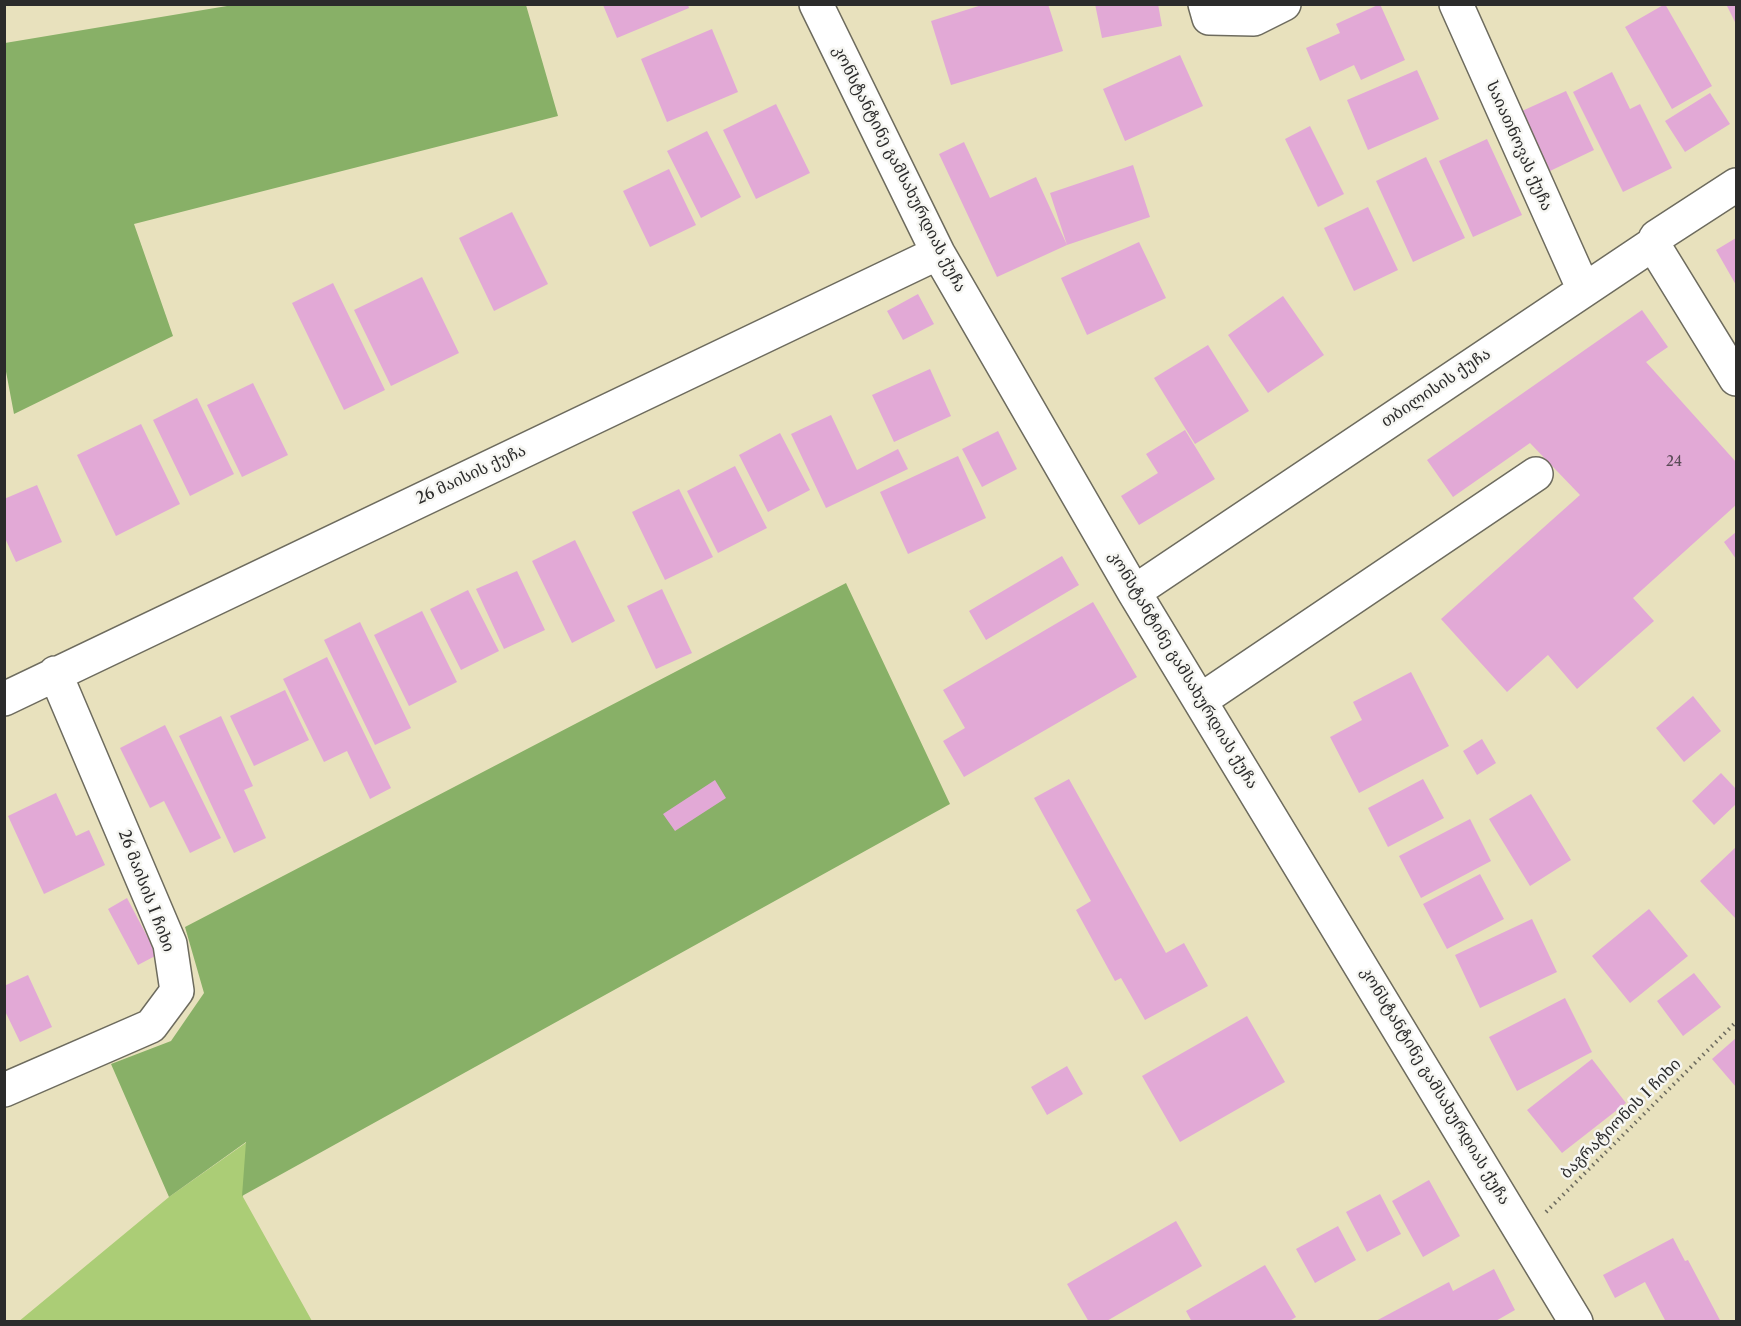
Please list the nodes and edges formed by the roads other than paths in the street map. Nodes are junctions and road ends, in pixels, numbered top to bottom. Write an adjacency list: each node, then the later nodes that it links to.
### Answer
1 (816, 4): 7 (street, კონსტანტინე გამსახურდიას ქუჩა)
2 (1205, 4): 3 (street)
3 (1284, 4)
4 (1456, 4): 8 (street, საიათნოვას ქუჩა)
5 (1737, 185): 6 (street, თბილისის ქუჩა)
6 (1653, 244): 8 (street, თბილისის ქუჩა); 9 (street)
7 (939, 253): 11 (street, კონსტანტინე გამსახურდიას ქუჩა); 12 (street, 26 მაისის ქუჩა)
8 (1583, 288): 11 (street, თბილისის ქუჩა)
9 (1737, 379)
10 (1536, 474): 14 (street)
11 (1134, 592): 14 (street, კონსტანტინე გამსახურდიას ქუჩა)
12 (56, 673): 13 (street, 26 მაისის ქუჩა); 15 (street, 26 მაისის I ჩიხი)
13 (4, 699)
14 (1201, 700): 16 (street, კონსტანტინე გამსახურდიას ქუჩა)
15 (4, 1090)
16 (1576, 1322)

